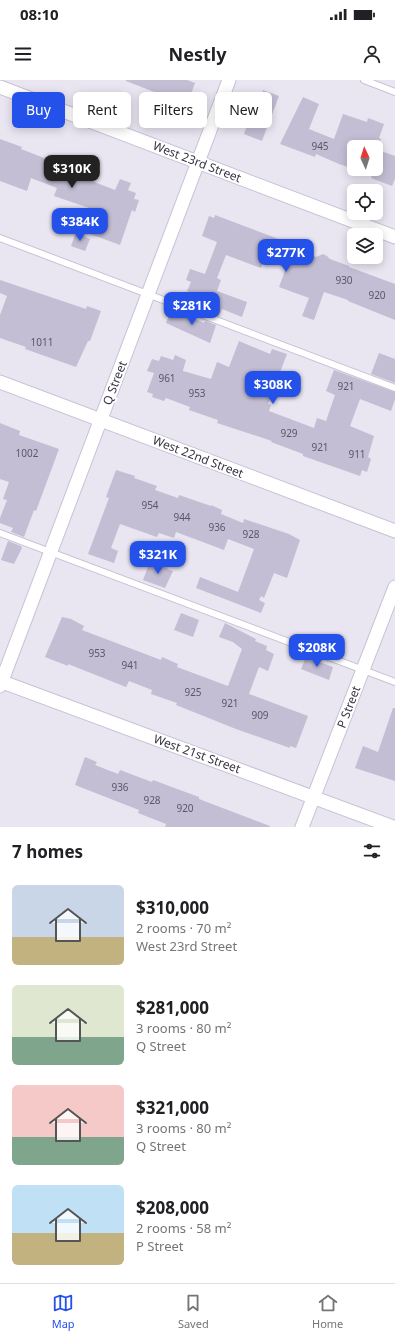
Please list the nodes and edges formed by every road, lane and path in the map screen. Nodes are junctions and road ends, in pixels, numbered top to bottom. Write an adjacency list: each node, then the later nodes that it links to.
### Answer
1 (229, 80): 5 (street, Q Street)
2 (364, 80): 4 (lane)
3 (0, 88): 5 (street, West 23rd Street)
4 (395, 92)
5 (198, 162): 6 (street, West 23rd Street); 8 (street, Q Street)
6 (395, 237)
7 (0, 238): 8 (lane)
8 (148, 294): 10 (lane); 11 (street, Q Street)
9 (0, 382): 11 (street, West 22nd Street)
10 (395, 388)
11 (101, 420): 12 (street, West 22nd Street); 14 (street, Q Street)
12 (395, 531)
13 (0, 533): 14 (lane)
14 (51, 552): 16 (lane); 18 (street, Q Street)
15 (395, 587): 16 (street, P Street)
16 (363, 670): 17 (lane); 19 (street, P Street)
17 (395, 682)
18 (1, 683): 19 (street, West 21st Street)
19 (313, 798): 20 (street, P Street); 21 (street, West 21st Street)
20 (302, 827)
21 (393, 827)

